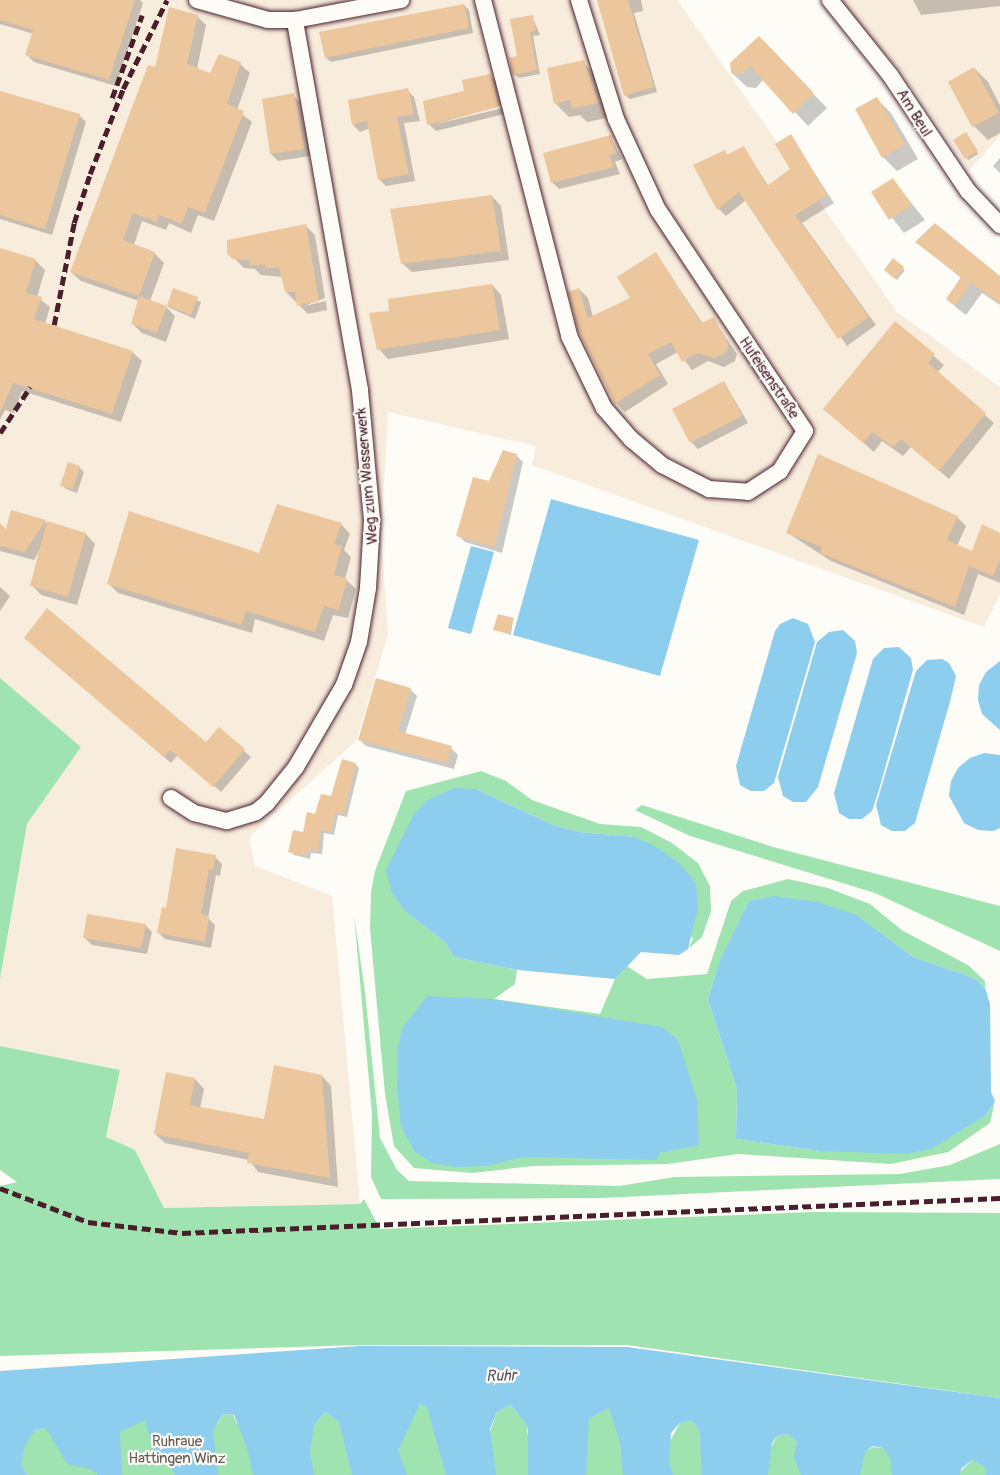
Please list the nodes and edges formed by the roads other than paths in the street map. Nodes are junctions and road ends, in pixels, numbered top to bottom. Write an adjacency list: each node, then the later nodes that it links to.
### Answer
1 (197, 0): 6 (street)
2 (401, 0): 6 (street)
3 (483, 0): 4 (street, Hufeisenstraße)
4 (579, 0)
5 (830, 0): 7 (street, Am Beul)
6 (295, 20): 8 (street, Weg zum Wasserwerk)
7 (1000, 225)
8 (171, 798)

